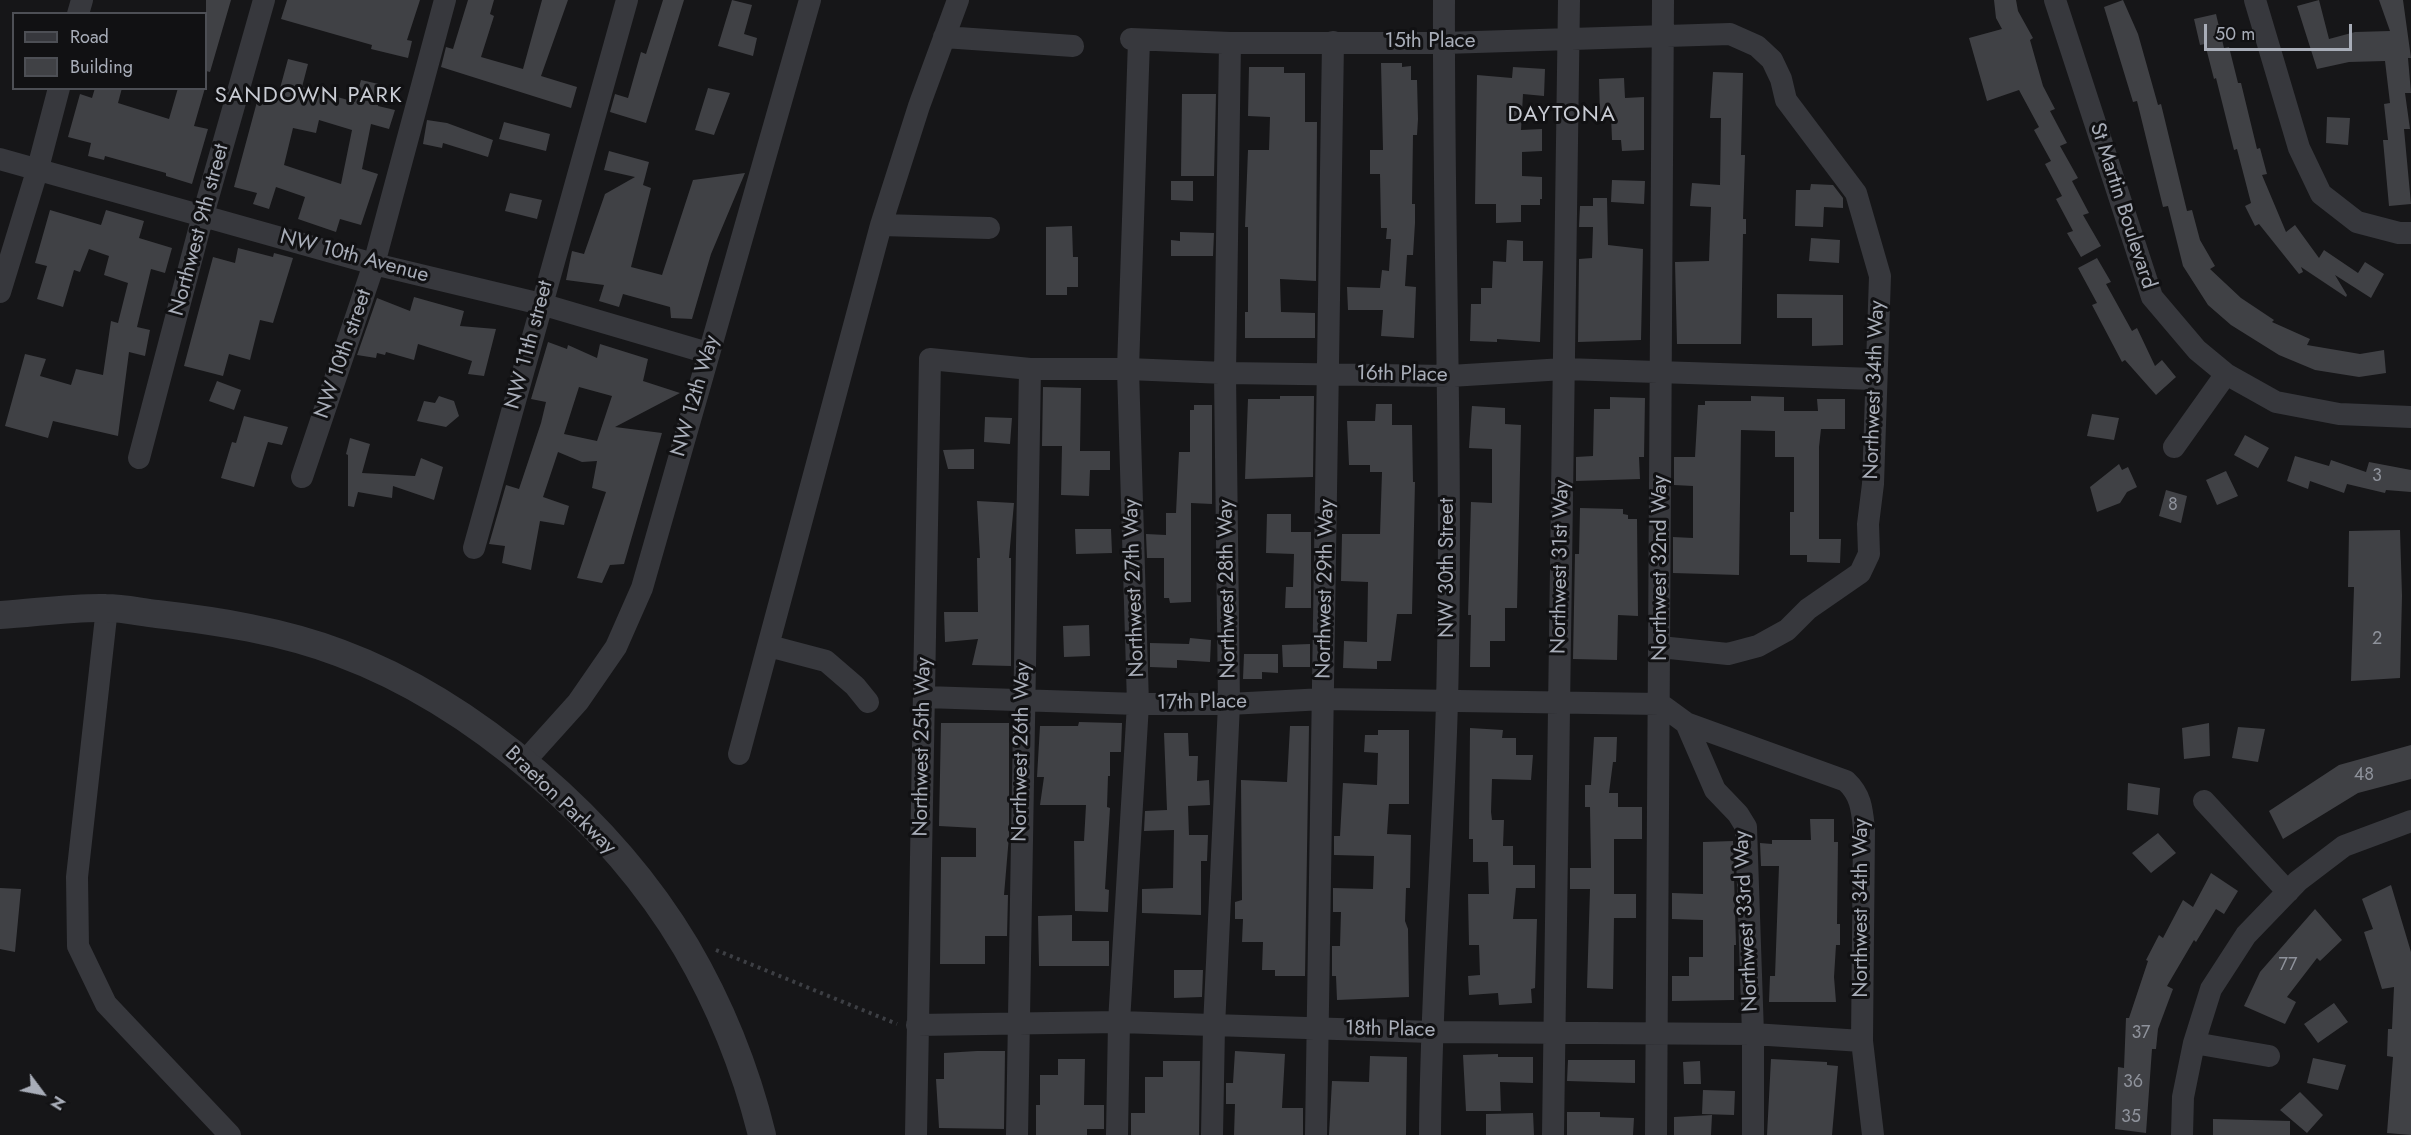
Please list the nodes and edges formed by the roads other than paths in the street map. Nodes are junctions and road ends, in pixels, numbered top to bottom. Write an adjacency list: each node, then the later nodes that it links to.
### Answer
1 (445, 0): 27 (street, NW 10th street)
2 (627, 0): 29 (street, NW 11th street)
3 (810, 0): 30 (street, NW 12th Way)
4 (958, 0): 12 (street)
5 (1444, 0): 18 (street, NW 30th Street)
6 (1569, 0): 14 (street, Northwest 31st Way)
7 (1663, 0): 13 (street, Northwest 32nd Way)
8 (2055, 0): 38 (street, St Martin Boulevard)
9 (2255, 0): 26 (street)
10 (263, 2): 23 (street, Northwest 9th street)
11 (1730, 34): 13 (street, 15th Place); 40 (street, Northwest 34th Way)
12 (944, 37): 19 (street); 24 (street)
13 (1662, 37): 14 (street, 15th Place); 35 (street, Northwest 32nd Way)
14 (1569, 39): 18 (street, 15th Place); 34 (street, Northwest 31st Way)
15 (1135, 40): 17 (street, 15th Place); 33 (street, Northwest 27th Way)
16 (1333, 42): 17 (street, 15th Place); 18 (street, 15th Place); 37 (street, Northwest 29th Way)
17 (1230, 43): 36 (street, Northwest 28th Way)
18 (1444, 43): 39 (street, NW 30th Street)
19 (1073, 46)
20 (58, 90): 22 (street)
21 (0, 159): 22 (street, NW 10th Avenue)
22 (38, 168): 23 (street, NW 10th Avenue); 28 (street)
23 (203, 215): 27 (street, NW 10th Avenue); 43 (street, Northwest 9th street)
24 (881, 225): 25 (street); 48 (street)
25 (989, 228)
26 (2411, 233)
27 (374, 264): 29 (street, NW 10th Avenue); 44 (street, NW 10th street)
28 (0, 292)
29 (541, 304): 30 (street, NW 10th Avenue); 45 (street, NW 11th street)
30 (708, 353): 61 (street, NW 12th Way)
31 (930, 359): 32 (street, 16th Place); 50 (street, Northwest 25th Way)
32 (1030, 369): 33 (street, 16th Place); 52 (street, Northwest 26th Way)
33 (1128, 369): 36 (street, 16th Place); 56 (street, Northwest 27th Way)
34 (1564, 369): 35 (street, 16th Place); 39 (street, 16th Place); 55 (street, Northwest 31st Way)
35 (1663, 370): 40 (street, 16th Place); 49 (street, Northwest 32nd Way)
36 (1225, 373): 37 (street, 16th Place); 57 (street, Northwest 28th Way)
37 (1330, 374): 39 (street, 16th Place); 51 (street, Northwest 29th Way)
38 (2226, 374): 41 (street, St Martin Boulevard); 42 (street)
39 (1449, 376): 54 (street, NW 30th Street)
40 (1875, 379): 49 (street, Northwest 34th Way)
41 (2411, 417)
42 (2174, 447)
43 (139, 458)
44 (302, 477)
45 (474, 548)
46 (107, 608): 47 (street, Braeton Parkway); 61 (street, Braeton Parkway); 77 (street)
47 (0, 615)
48 (769, 646): 53 (street); 60 (street)
49 (1660, 647): 58 (street, Northwest 32nd Way)
50 (925, 697): 52 (street, 17th Place); 67 (street, Northwest 25th Way)
51 (1324, 699): 54 (street, 17th Place); 57 (street, 17th Place); 69 (street, Northwest 29th Way)
52 (1023, 700): 56 (street, 17th Place); 66 (street, Northwest 26th Way)
53 (868, 702)
54 (1447, 702): 55 (street, 17th Place); 70 (street, NW 30th Street)
55 (1559, 703): 58 (street, 17th Place); 71 (street, Northwest 31st Way)
56 (1138, 704): 57 (street, 17th Place); 65 (street, Northwest 27th Way)
57 (1229, 704): 68 (street, Northwest 28th Way)
58 (1660, 704): 59 (street, Northwest 34th Way); 72 (street, Northwest 32nd Way)
59 (1686, 723): 73 (street, Northwest 33rd Way); 74 (street, Northwest 34th Way)
60 (739, 754)
61 (524, 762): 78 (street, Braeton Parkway)
62 (2204, 801): 64 (street)
63 (2411, 821): 64 (street)
64 (2288, 892): 75 (street)
65 (1119, 1022): 66 (street, 18th Place); 68 (street, 18th Place); 81 (street, Northwest 27th Way)
66 (1017, 1024): 67 (street, 18th Place); 80 (street, Northwest 26th Way)
67 (917, 1025): 79 (street, Northwest 25th Way)
68 (1214, 1027): 69 (street, 18th Place); 82 (street, Northwest 28th Way)
69 (1318, 1028): 70 (street, 18th Place); 83 (street, Northwest 29th Way)
70 (1431, 1032): 71 (street, 18th Place); 84 (street, NW 30th Street)
71 (1555, 1032): 72 (street, 18th Place); 85 (street, Northwest 31st Way)
72 (1657, 1033): 73 (street, 18th Place); 86 (street, Northwest 32nd Way)
73 (1753, 1034): 74 (street, 18th Place); 87 (street, Northwest 33rd Way)
74 (1862, 1041): 88 (street, Northwest 34th Way)
75 (2194, 1043): 76 (street); 89 (street)
76 (2268, 1056)
77 (230, 1135)
78 (762, 1135)
79 (916, 1135)
80 (1017, 1135)
81 (1117, 1135)
82 (1212, 1135)
83 (1316, 1135)
84 (1430, 1135)
85 (1553, 1135)
86 (1656, 1135)
87 (1753, 1135)
88 (1873, 1135)
89 (2182, 1135)

